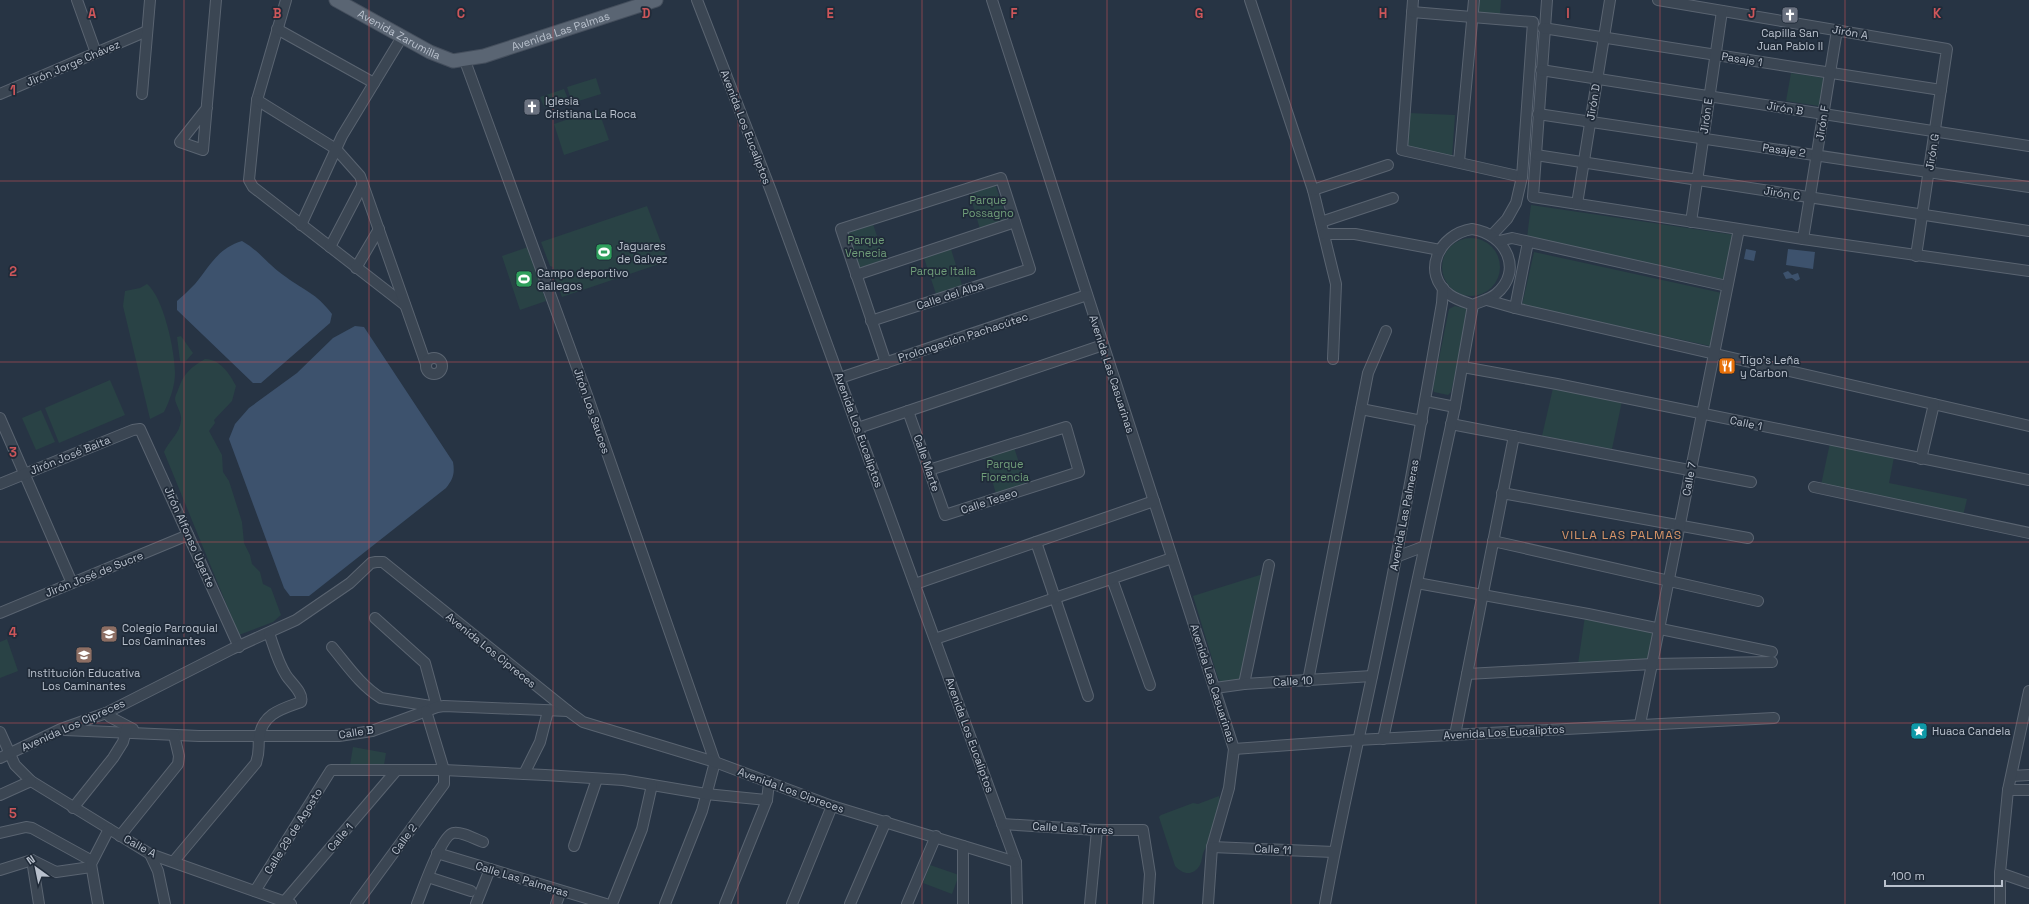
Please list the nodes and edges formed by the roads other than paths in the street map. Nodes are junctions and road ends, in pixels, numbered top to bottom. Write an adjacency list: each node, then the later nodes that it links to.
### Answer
1 (76, 0): 25 (street)
2 (150, 0): 21 (street)
3 (216, 0): 37 (street)
4 (286, 0): 19 (street)
5 (656, 0): 27 (main road, Avenida Las Palmas)
6 (697, 0): 94 (street, Avenida Los Eucaliptos)
7 (992, 0): 81 (street, Avenida Las Casuarinas)
8 (1250, 0): 55 (street)
9 (1413, 0): 16 (street)
10 (1474, 0): 17 (street)
11 (1547, 0): 18 (street)
12 (1610, 0): 23 (street, Jirón D)
13 (1658, 0): 15 (street, Jirón A)
14 (344, 2): 22 (main road, Avenida Zarumilla)
15 (1722, 11): 20 (street, Jirón A); 26 (street, Jirón E)
16 (1412, 12): 17 (street); 47 (street)
17 (1472, 16): 47 (street); 51 (street)
18 (1543, 28): 23 (street, Pasaje 1); 28 (street)
19 (277, 29): 31 (street); 36 (street)
20 (1837, 30): 24 (street, Jirón A); 29 (street, Jirón F)
21 (147, 31): 25 (street, Jirón Jorge Chávez); 34 (street)
22 (402, 37): 27 (main road, Avenida Zarumilla); 31 (street)
23 (1604, 38): 26 (street, Pasaje 1); 30 (street, Jirón D)
24 (1947, 49): 32 (street, Jirón G)
25 (96, 53): 33 (street, Jirón Jorge Chávez)
26 (1715, 55): 29 (street, Pasaje 1); 35 (street, Jirón E)
27 (465, 61): 170 (street, Jirón Los Sauces)
28 (1541, 70): 30 (street, Jirón B); 38 (street)
29 (1830, 73): 32 (street, Pasaje 1); 39 (street, Jirón F)
30 (1597, 79): 35 (street, Jirón B); 40 (street, Jirón D)
31 (374, 83): 44 (street)
32 (1941, 90): 41 (street, Jirón G)
33 (0, 94)
34 (142, 94)
35 (1709, 96): 39 (street, Jirón B); 42 (street, Jirón E)
36 (257, 100): 44 (street); 64 (street)
37 (207, 108)
38 (1538, 114): 40 (street, Pasaje 2); 45 (street)
39 (1823, 114): 41 (street, Jirón B); 46 (street, Jirón F)
40 (1590, 122): 42 (street, Pasaje 2); 48 (street, Jirón D)
41 (1935, 131): 43 (street, Jirón B); 50 (street, Jirón G)
42 (1703, 138): 46 (street, Pasaje 2); 52 (street, Jirón E)
43 (2029, 146)
44 (336, 149): 53 (street); 64 (street)
45 (1536, 155): 48 (street, Jirón C); 58 (street)
46 (1816, 155): 50 (street, Pasaje 2); 56 (street, Jirón F)
47 (1459, 162): 51 (street)
48 (1583, 163): 52 (street, Jirón C); 58 (street, Jirón D)
49 (1388, 166): 55 (street)
50 (1929, 172): 54 (street, Pasaje 2); 59 (street, Jirón G)
51 (1522, 177): 60 (street)
52 (1697, 180): 56 (street, Jirón C); 63 (street, Jirón E)
53 (363, 184): 65 (street); 73 (street)
54 (2029, 187)
55 (1313, 190): 62 (street)
56 (1810, 197): 59 (street, Jirón C); 71 (street, Jirón F)
57 (1393, 198): 62 (street)
58 (1577, 204): 63 (street)
59 (1922, 215): 66 (street, Jirón C); 75 (street, Jirón G)
60 (1507, 219): 69 (street); 70 (street)
61 (1015, 222): 78 (street); 78 (street); 86 (street, Calle del Alba)
62 (1321, 222): 67 (street)
63 (1691, 222): 71 (street)
64 (301, 225): 73 (street)
65 (378, 229): 76 (street); 83 (street)
66 (2029, 231)
67 (1324, 234): 74 (street); 90 (street)
68 (1738, 234): 79 (street, Calle 7)
69 (1495, 238): 70 (street); 74 (street); 82 (street)
70 (1512, 238): 72 (street)
71 (1803, 239): 75 (street)
72 (1528, 242): 79 (street); 85 (street)
73 (330, 247): 76 (street)
74 (1440, 250): 80 (street)
75 (1916, 256): 77 (street)
76 (356, 268): 83 (street)
77 (2029, 271)
78 (856, 275): 86 (street)
79 (1727, 286): 89 (street, Calle 7)
80 (1442, 288): 84 (street); 95 (street, Avenida Las Palmeras)
81 (1087, 295): 88 (street, Avenida Las Casuarinas); 91 (street, Prolongación Pachacútec)
82 (1487, 300): 84 (street); 85 (street)
83 (405, 305): 92 (street)
84 (1473, 305): 93 (street)
85 (1515, 308): 89 (street)
86 (872, 321): 91 (street)
87 (1386, 331): 98 (street)
88 (1103, 345): 99 (street); 117 (street, Avenida Las Casuarinas)
89 (1714, 354): 96 (street); 100 (street, Calle 7)
90 (1333, 359)
91 (886, 363): 94 (street, Prolongación Pachacútec)
92 (426, 364)
93 (1463, 367): 97 (street); 100 (street, Calle 1)
94 (840, 378): 105 (street, Avenida Los Eucaliptos)
95 (1425, 401): 97 (street); 102 (street, Avenida Las Palmeras)
96 (1934, 404): 104 (street); 108 (street)
97 (1455, 407): 103 (street)
98 (1362, 409): 102 (street); 147 (street)
99 (908, 411): 105 (street); 109 (street, Calle Marte)
100 (1702, 414): 108 (street, Calle 1); 110 (street, Calle 7)
101 (0, 418): 111 (street)
102 (1422, 422): 126 (street, Avenida Las Palmeras)
103 (1451, 424): 107 (street); 125 (street)
104 (2029, 426)
105 (858, 428): 133 (street, Avenida Los Eucaliptos)
106 (140, 429): 111 (street, Jirón José Balta); 121 (street, Jirón Alfonso Ugarte)
107 (1514, 436): 110 (street); 116 (street)
108 (1922, 459): 112 (street, Calle 1)
109 (929, 470): 118 (street, Calle Marte); 118 (street, Calle Teseo)
110 (1691, 470): 113 (street); 119 (street, Calle 7)
111 (25, 473): 114 (street, Jirón José Balta); 131 (street)
112 (2029, 480)
113 (1751, 482)
114 (0, 484)
115 (1814, 487): 120 (street)
116 (1502, 493): 119 (street); 123 (street)
117 (1154, 501): 124 (street); 127 (street, Avenida Las Casuarinas)
118 (945, 516)
119 (1680, 527): 122 (street); 130 (street, Calle 7)
120 (2029, 533)
121 (188, 535): 131 (street, Jirón José de Sucre); 142 (street, Jirón Alfonso Ugarte)
122 (1748, 538)
123 (1493, 541): 130 (street); 134 (street)
124 (1036, 542): 133 (street); 135 (street)
125 (1425, 546): 126 (street); 132 (street)
126 (1396, 557): 146 (street, Avenida Las Palmeras)
127 (1172, 558): 129 (street); 150 (street, Avenida Las Casuarinas)
128 (1269, 565): 148 (street)
129 (1112, 579): 135 (street); 149 (street)
130 (1669, 580): 136 (street); 139 (street, Calle 7)
131 (72, 583): 137 (street, Jirón José de Sucre)
132 (1417, 583): 134 (street); 166 (street)
133 (915, 584): 141 (street, Avenida Los Eucaliptos)
134 (1482, 595): 139 (street); 145 (street)
135 (1054, 598): 141 (street); 152 (street)
136 (1758, 601)
137 (0, 613)
138 (374, 618): 153 (street)
139 (1659, 629): 144 (street, Calle 7); 144 (street)
140 (269, 633): 142 (street, Avenida Los Cipreces); 156 (street, Avenida Los Cipreces); 165 (street)
141 (935, 639): 188 (street, Avenida Los Eucaliptos)
142 (239, 646): 157 (street, Avenida Los Cipreces)
143 (332, 647): 153 (street)
144 (1652, 664): 145 (street); 159 (street, Calle 7)
145 (1467, 674): 163 (street)
146 (1372, 676): 147 (street, Calle 10); 167 (street, Avenida Las Palmeras)
147 (1308, 681): 148 (street, Calle 10)
148 (1244, 684): 150 (street, Calle 10)
149 (1150, 685)
150 (1215, 688): 168 (street, Avenida Las Casuarinas)
151 (2029, 691): 175 (street)
152 (1088, 696)
153 (437, 707): 154 (street, Calle B); 155 (street, Calle B)
154 (426, 711): 165 (street, Calle B); 171 (street)
155 (548, 711): 156 (street, Calle B); 173 (street)
156 (568, 711): 170 (street, Avenida Los Cipreces)
157 (106, 712): 160 (street, Avenida Los Cipreces); 161 (street, Calle B)
158 (1774, 718): 159 (street, Avenida Los Eucaliptos)
159 (1640, 724): 163 (street, Avenida Los Eucaliptos)
160 (61, 730): 161 (street, Calle B); 169 (street, Avenida Los Cipreces)
161 (126, 730): 164 (street, Calle B); 186 (street)
162 (0, 732): 169 (street, Calle A)
163 (1455, 734): 166 (street, Avenida Los Eucaliptos)
164 (174, 735): 165 (street, Calle B); 192 (street)
165 (259, 736): 202 (street)
166 (1383, 739): 167 (street, Avenida Los Eucaliptos)
167 (1357, 740): 168 (street, Avenida Los Eucaliptos); 198 (street, Avenida Las Palmeras)
168 (1234, 749): 197 (street)
169 (5, 756): 177 (street, Calle A)
170 (715, 762): 178 (street, Avenida Los Cipreces); 182 (street)
171 (444, 770): 172 (street); 173 (street); 217 (street, Calle 2)
172 (395, 772): 210 (street, Calle 29 de Agosto); 213 (street, Calle 1)
173 (524, 774): 176 (street)
174 (2029, 775): 175 (street)
175 (2012, 776): 180 (street)
176 (597, 779): 179 (street); 195 (street)
177 (31, 781): 183 (street); 186 (street, Calle A)
178 (769, 783): 184 (street); 185 (street, Avenida Los Cipreces)
179 (652, 785): 182 (street); 222 (street)
180 (2008, 790): 181 (street); 207 (street)
181 (2029, 790)
182 (706, 794): 184 (street); 223 (street)
183 (0, 795)
184 (767, 800): 224 (street)
185 (832, 806): 187 (street, Avenida Los Cipreces); 225 (street)
186 (73, 808): 189 (street, Calle A)
187 (886, 821): 193 (street, Avenida Los Cipreces); 226 (street)
188 (1002, 824): 190 (street, Calle Las Torres); 203 (street, Avenida Los Eucaliptos)
189 (109, 829): 192 (street, Calle A); 204 (street)
190 (1097, 830): 230 (street); 231 (street, Calle Las Torres)
191 (0, 833): 204 (street)
192 (120, 836): 200 (street, Calle A)
193 (936, 836): 196 (street, Avenida Los Cipreces); 227 (street)
194 (483, 842): 199 (street)
195 (574, 846)
196 (962, 846): 203 (street, Avenida Los Cipreces); 228 (street)
197 (1212, 847): 198 (street, Calle 11); 232 (street)
198 (1334, 852): 233 (street, Avenida Las Palmeras)
199 (437, 853): 205 (street, Calle Las Palmeras); 208 (street)
200 (150, 854): 202 (street, Calle A); 216 (street)
201 (32, 860): 204 (street); 206 (street); 214 (street)
202 (174, 861): 210 (street, Calle A)
203 (1016, 862): 229 (street, Avenida Los Eucaliptos)
204 (92, 864): 215 (street)
205 (490, 869): 212 (street, Calle Las Palmeras); 219 (street)
206 (0, 870)
207 (2000, 873): 209 (street); 234 (street)
208 (428, 878): 211 (street); 218 (street)
209 (2029, 883)
210 (255, 891): 213 (street, Calle A)
211 (471, 891)
212 (561, 891): 220 (street); 221 (street, Calle Las Palmeras)
213 (288, 903)
214 (39, 904)
215 (98, 904)
216 (164, 904)
217 (356, 904)
218 (417, 904)
219 (476, 904)
220 (556, 904)
221 (606, 904)
222 (612, 904)
223 (665, 904)
224 (725, 904)
225 (792, 904)
226 (850, 904)
227 (907, 904)
228 (963, 904)
229 (1017, 904)
230 (1090, 904)
231 (1148, 904)
232 (1208, 904)
233 (1325, 904)
234 (2000, 904)

